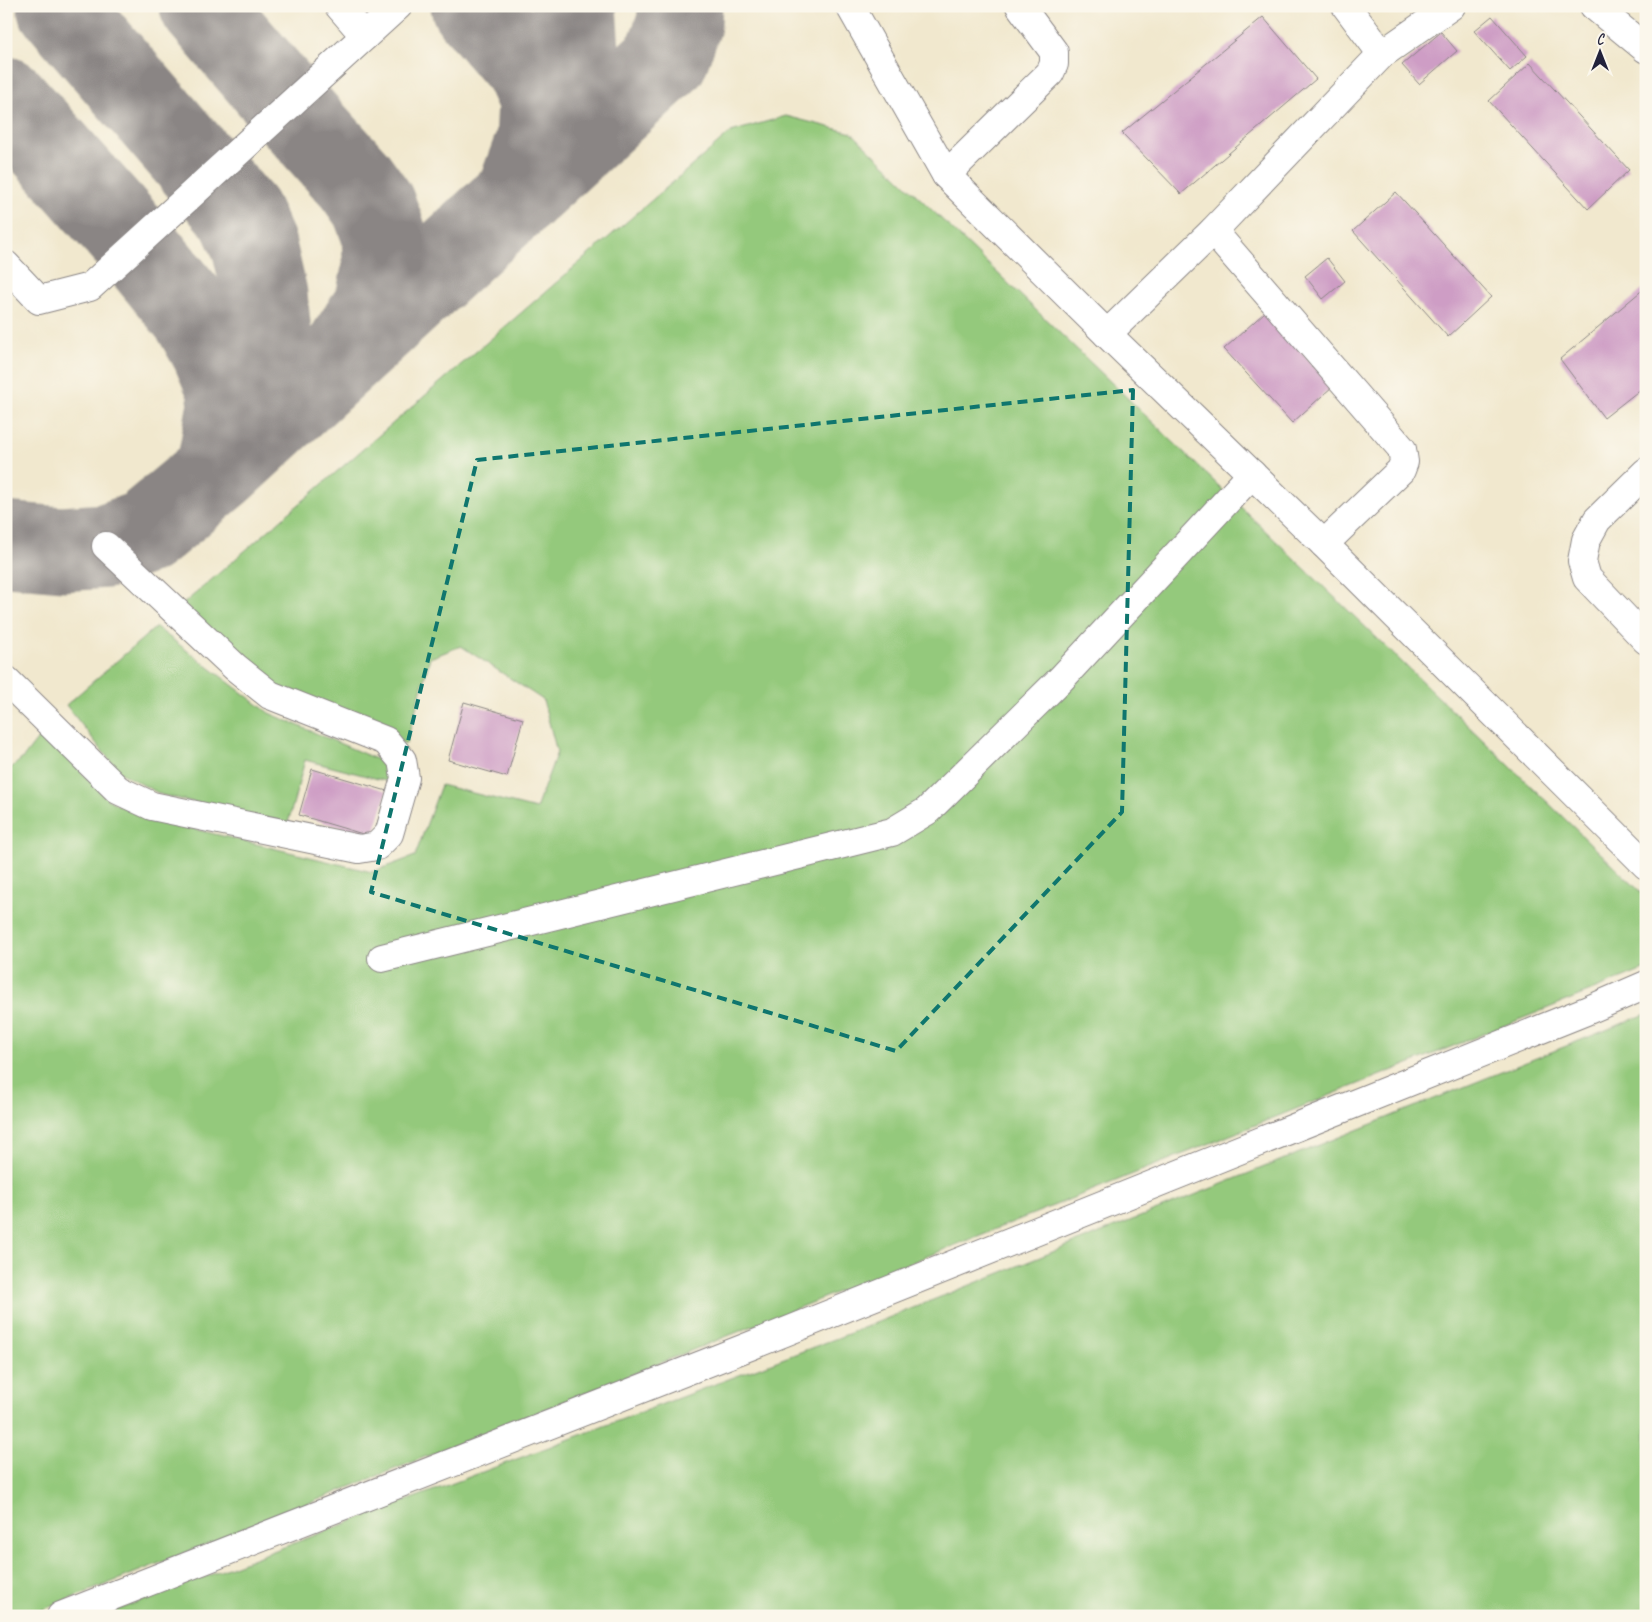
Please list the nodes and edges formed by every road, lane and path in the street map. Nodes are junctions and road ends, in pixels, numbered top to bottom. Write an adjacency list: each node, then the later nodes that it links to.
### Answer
1 (339, 6): 8 (lane)
2 (398, 6): 8 (lane)
3 (850, 6): 11 (lane)
4 (1020, 6): 11 (lane)
5 (1346, 6): 10 (lane)
6 (1452, 6): 10 (lane)
7 (1594, 6): 9 (lane)
8 (365, 36): 13 (lane)
9 (1646, 48)
10 (1382, 54): 12 (lane)
11 (946, 175): 14 (lane)
12 (1213, 231): 14 (lane); 17 (lane)
13 (6, 265)
14 (1107, 334): 16 (lane)
15 (1646, 472): 19 (lane)
16 (1252, 474): 17 (lane); 22 (lane)
17 (1324, 544): 21 (lane)
18 (106, 546): 20 (lane)
19 (1646, 640)
20 (6, 680)
21 (1646, 865)
22 (382, 958)
23 (1646, 985): 24 (lane)
24 (61, 1616)

